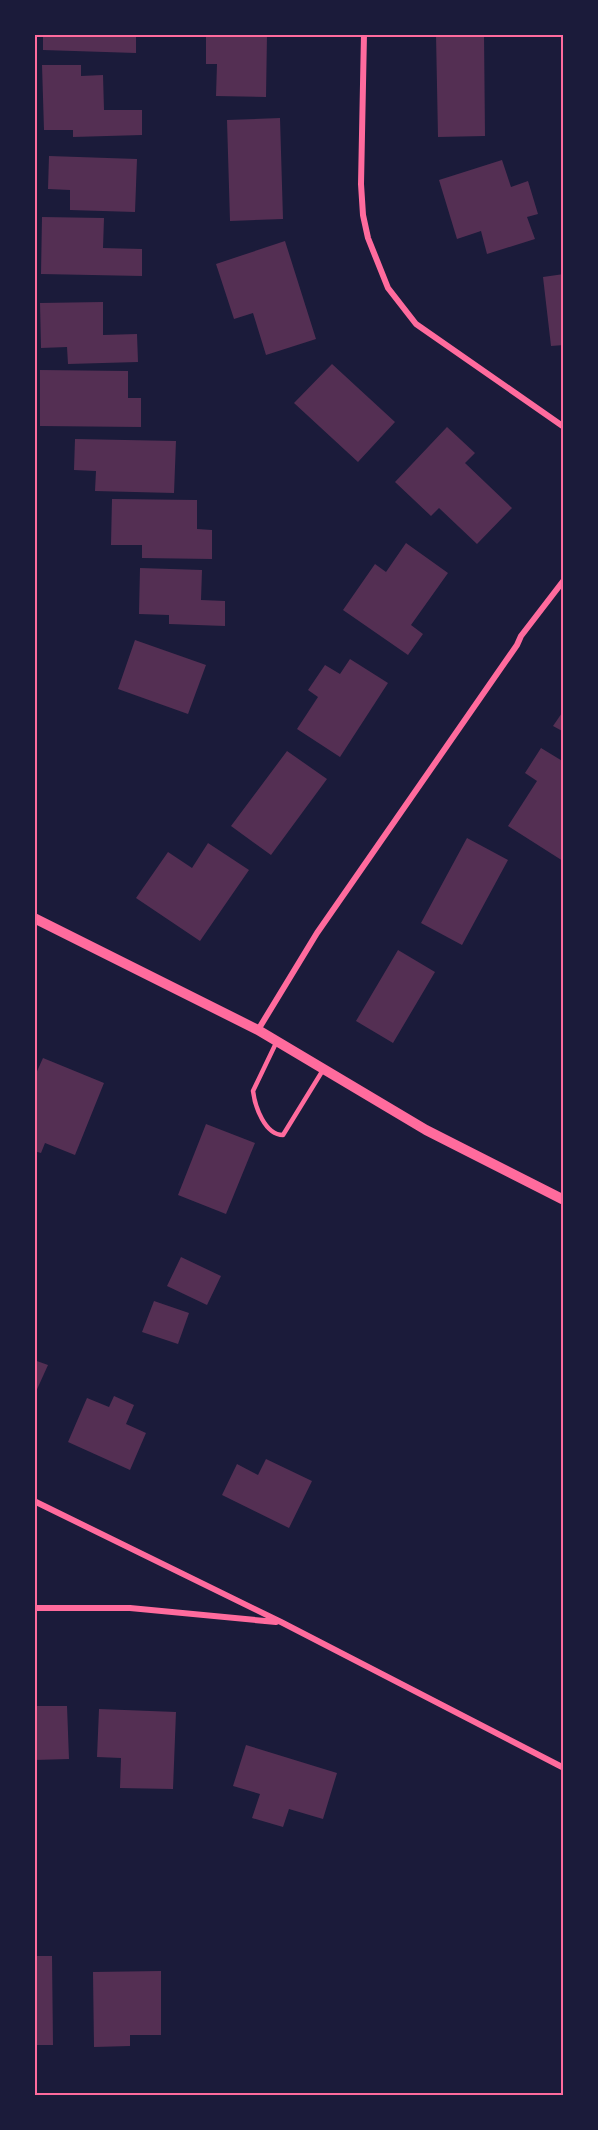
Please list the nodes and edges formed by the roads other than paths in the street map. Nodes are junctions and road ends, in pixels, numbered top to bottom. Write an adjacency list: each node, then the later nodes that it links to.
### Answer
1 (364, 34): 2 (street)
2 (564, 427)
3 (564, 580): 5 (street)
4 (34, 918): 5 (street)
5 (258, 1030): 6 (street)
6 (277, 1041): 7 (street); 7 (lane)
7 (324, 1070): 8 (street)
8 (564, 1200)
9 (34, 1501): 11 (street)
10 (34, 1608): 11 (street)
11 (281, 1622): 12 (street)
12 (564, 1768)

